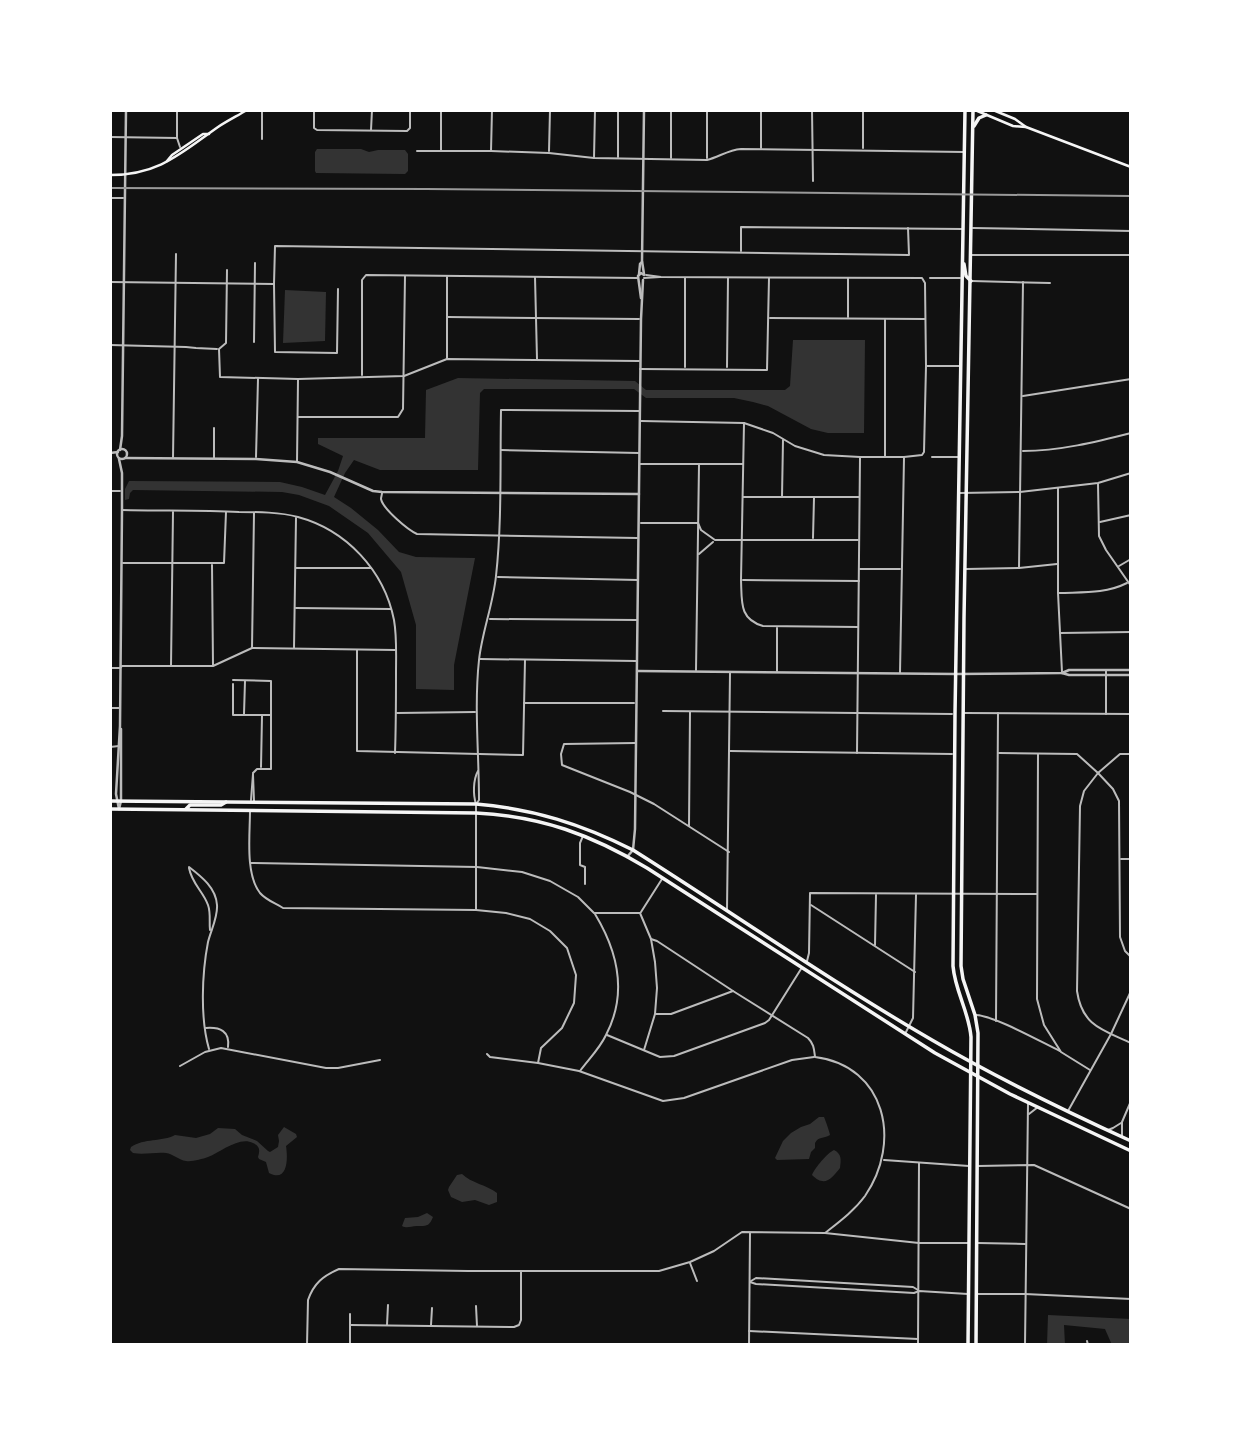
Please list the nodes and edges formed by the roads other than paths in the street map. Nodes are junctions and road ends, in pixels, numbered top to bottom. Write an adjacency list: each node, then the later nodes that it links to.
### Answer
1 (126, 110): 31 (street)
2 (177, 110): 32 (street)
3 (236, 110): 24 (street)
4 (247, 110): 24 (main road)
5 (262, 110): 33 (street)
6 (314, 110): 28 (street)
7 (372, 110): 28 (street)
8 (410, 110): 28 (street)
9 (441, 110): 39 (street)
10 (492, 110): 40 (street)
11 (550, 110): 42 (street)
12 (595, 110): 44 (street)
13 (618, 110): 45 (street)
14 (644, 110): 15 (street); 46 (street)
15 (671, 110): 23 (street); 47 (street)
16 (707, 110): 48 (street)
17 (761, 110): 35 (street)
18 (812, 110): 36 (street)
19 (863, 110): 37 (street)
20 (965, 110): 41 (main road)
21 (974, 110): 25 (main road); 27 (main road)
22 (993, 110): 26 (main road)
23 (703, 111)
24 (239, 115): 29 (main road)
25 (986, 115): 26 (main road); 27 (main road)
26 (1026, 127): 50 (main road)
27 (973, 128): 57 (main road)
28 (371, 131)
29 (209, 134): 34 (main road); 43 (main road)
30 (110, 137): 31 (street)
31 (125, 137): 32 (street); 52 (street)
32 (177, 138): 34 (street)
33 (262, 139)
34 (181, 149): 43 (street); 49 (main road)
35 (761, 149): 36 (street); 48 (street)
36 (814, 149): 37 (street); 53 (street)
37 (863, 150): 41 (street)
38 (417, 151): 39 (street)
39 (441, 151): 40 (street)
40 (491, 151): 42 (street)
41 (965, 152): 58 (main road)
42 (549, 153): 44 (street)
43 (183, 154): 49 (main road)
44 (594, 158): 45 (street)
45 (618, 158): 46 (street)
46 (643, 158): 47 (street); 60 (street)
47 (671, 159): 48 (street)
48 (707, 160)
49 (164, 164): 52 (main road)
50 (1131, 167)
51 (110, 175): 52 (main road)
52 (125, 175): 55 (street)
53 (813, 181)
54 (110, 198): 55 (street)
55 (124, 198): 81 (street)
56 (908, 228): 58 (street); 61 (street); 61 (street)
57 (972, 228): 59 (street); 64 (main road)
58 (963, 229): 63 (main road)
59 (1131, 231)
60 (642, 251): 61 (street); 71 (street); 86 (street)
61 (741, 252)
62 (176, 254): 82 (street)
63 (963, 255): 77 (main road); 78 (main road)
64 (971, 255): 65 (street); 78 (main road)
65 (1131, 256)
66 (255, 263): 85 (street)
67 (227, 270): 84 (street)
68 (405, 276): 69 (street); 110 (street); 111 (street)
69 (447, 276): 70 (street); 88 (street)
70 (535, 276): 71 (street); 89 (street)
71 (641, 277): 72 (street); 92 (street)
72 (685, 277): 73 (street); 107 (street)
73 (728, 277): 74 (street); 109 (street)
74 (769, 277): 75 (street); 90 (street)
75 (848, 278): 91 (street); 94 (street)
76 (930, 278): 77 (street)
77 (963, 278): 100 (main road)
78 (971, 281): 80 (street); 104 (main road)
79 (110, 282): 81 (street)
80 (1023, 282): 83 (street); 116 (street)
81 (124, 283): 82 (street); 97 (street)
82 (176, 283): 84 (street); 98 (street)
83 (1050, 283)
84 (227, 284): 85 (street); 99 (street)
85 (254, 284): 86 (street); 95 (street)
86 (274, 284): 87 (street)
87 (338, 289)
88 (447, 317): 89 (street); 101 (street)
89 (536, 318): 92 (street); 102 (street)
90 (769, 318): 91 (street); 109 (street)
91 (848, 318): 93 (street)
92 (641, 319): 103 (street)
93 (885, 319): 94 (street); 130 (street)
94 (925, 319): 105 (street)
95 (254, 342)
96 (110, 345): 97 (street)
97 (123, 345): 98 (street); 128 (street)
98 (175, 347): 99 (street); 134 (street)
99 (219, 349): 113 (street)
100 (961, 355): 104 (main road); 106 (main road)
101 (447, 359): 102 (street); 111 (street)
102 (537, 360): 103 (street)
103 (640, 361): 108 (street)
104 (969, 363): 112 (main road)
105 (926, 366): 106 (street); 131 (street)
106 (961, 366): 112 (main road); 133 (main road)
107 (685, 368): 108 (street); 109 (street)
108 (640, 369): 117 (street)
109 (727, 369)
110 (362, 376): 111 (street); 114 (street)
111 (404, 376): 118 (street)
112 (969, 376): 150 (main road)
113 (258, 378): 114 (street); 136 (street)
114 (298, 379): 118 (street)
115 (1131, 379): 116 (street)
116 (1022, 396): 125 (street)
117 (640, 411): 119 (street); 124 (street)
118 (298, 417): 137 (street)
119 (640, 421): 120 (street); 126 (street)
120 (744, 423): 123 (street); 139 (street)
121 (214, 428): 135 (street)
122 (1131, 433): 125 (street)
123 (783, 439): 129 (street); 153 (street)
124 (500, 450): 126 (street); 148 (street)
125 (1021, 452): 147 (street)
126 (639, 453): 138 (street)
127 (110, 454): 128 (street)
128 (122, 455): 134 (street); 145 (street)
129 (860, 457): 130 (street); 155 (street)
130 (885, 457): 131 (street)
131 (904, 457): 182 (street)
132 (932, 457): 133 (street)
133 (960, 457): 149 (main road)
134 (173, 458): 135 (street)
135 (214, 459): 136 (street)
136 (256, 459): 137 (street)
137 (297, 462): 146 (street)
138 (639, 464): 140 (street); 151 (street)
139 (743, 464): 140 (street); 152 (street)
140 (699, 465): 163 (street)
141 (1131, 473): 142 (street)
142 (1098, 483): 143 (street); 164 (street)
143 (1058, 488): 147 (street); 176 (street)
144 (110, 491): 145 (street)
145 (122, 491): 156 (street)
146 (382, 492): 148 (street); 165 (street)
147 (1020, 492): 150 (street); 180 (street)
148 (500, 493): 151 (street); 165 (street)
149 (959, 493): 150 (street); 220 (main road)
150 (967, 493): 183 (main road)
151 (639, 494): 162 (street)
152 (742, 497): 153 (street); 168 (street)
153 (782, 497): 154 (street)
154 (814, 497): 155 (street); 169 (street)
155 (859, 497): 170 (street)
156 (122, 510): 157 (street); 173 (street)
157 (173, 511): 158 (street); 174 (street)
158 (226, 511): 159 (street); 175 (street)
159 (254, 512): 161 (street); 199 (street)
160 (1131, 515): 164 (street)
161 (296, 516): 178 (street); 179 (street)
162 (640, 523): 163 (street); 166 (street)
163 (698, 523): 167 (street); 171 (street)
164 (1099, 523): 177 (street)
165 (498, 536): 166 (street); 184 (street)
166 (638, 538): 185 (street)
167 (715, 540): 168 (street); 171 (street)
168 (742, 540): 169 (street); 186 (street)
169 (813, 540): 170 (street)
170 (859, 540): 181 (street)
171 (698, 555): 213 (street)
172 (1131, 559): 177 (street)
173 (121, 563): 174 (street); 209 (street)
174 (173, 564): 175 (street); 206 (street)
175 (212, 564): 207 (street)
176 (1057, 564): 180 (street); 190 (street)
177 (1118, 567): 188 (street)
178 (295, 568): 179 (street); 191 (street)
179 (372, 568): 192 (street)
180 (1019, 568): 183 (street)
181 (859, 569): 182 (street); 187 (street)
182 (901, 569): 217 (street)
183 (965, 569): 218 (main road)
184 (496, 577): 185 (street); 193 (street)
185 (638, 580): 194 (street)
186 (741, 580): 187 (street); 195 (street)
187 (859, 581): 196 (street)
188 (1127, 583): 189 (street); 190 (street)
189 (1131, 586)
190 (1058, 593): 198 (street)
191 (295, 608): 192 (street); 200 (street)
192 (391, 609): 202 (street)
193 (489, 619): 194 (street); 203 (street)
194 (638, 620): 205 (street)
195 (777, 627): 196 (street); 215 (street)
196 (858, 627): 216 (street)
197 (1131, 632): 198 (street)
198 (1059, 633): 219 (street)
199 (252, 648): 200 (street); 207 (street)
200 (293, 649): 201 (street)
201 (357, 650): 202 (street); 246 (street)
202 (396, 650): 232 (street)
203 (479, 659): 204 (street); 230 (street)
204 (525, 660): 205 (street); 224 (street)
205 (638, 661): 212 (street)
206 (171, 666): 207 (street); 209 (street)
207 (213, 666)
208 (110, 668): 209 (street)
209 (120, 668): 227 (street)
210 (1106, 670): 211 (street); 219 (street); 221 (street)
211 (1131, 670)
212 (638, 671): 213 (street); 225 (street)
213 (696, 672): 214 (street)
214 (730, 672): 215 (street); 231 (street)
215 (777, 672): 216 (street)
216 (858, 673): 217 (street); 233 (street)
217 (900, 673): 220 (street)
218 (964, 673): 219 (street); 220 (street); 234 (main road)
219 (1062, 673): 221 (street)
220 (956, 674): 236 (main road)
221 (1106, 675): 222 (street); 237 (street)
222 (1131, 675)
223 (245, 680): 239 (street); 239 (street); 241 (street)
224 (523, 703): 225 (street); 252 (street)
225 (637, 703): 242 (street)
226 (110, 708): 227 (street)
227 (120, 708): 243 (street)
228 (663, 711): 229 (street)
229 (690, 711): 231 (street); 275 (street)
230 (477, 712): 232 (street); 252 (street)
231 (729, 712): 233 (street); 245 (street)
232 (396, 713): 246 (street)
233 (858, 713): 236 (street); 247 (street)
234 (963, 713): 235 (street); 269 (main road)
235 (998, 713): 237 (street); 248 (street)
236 (956, 714): 249 (main road)
237 (1105, 714): 238 (street)
238 (1131, 714)
239 (244, 715): 240 (street)
240 (262, 715): 241 (street); 253 (street)
241 (271, 715): 253 (street)
242 (636, 743): 255 (street); 255 (street)
243 (120, 745): 244 (street); 258 (street)
244 (110, 747)
245 (729, 751): 247 (street); 278 (street)
246 (395, 753): 252 (street)
247 (857, 753): 249 (street)
248 (998, 753): 250 (street); 294 (street)
249 (955, 754): 256 (main road)
250 (1038, 754): 254 (street); 292 (street)
251 (1131, 754): 254 (street)
252 (477, 755): 264 (street)
253 (261, 769): 260 (street)
254 (1098, 773): 280 (street); 320 (street)
255 (636, 796): 275 (street); 277 (street)
256 (955, 796): 269 (main road); 290 (main road)
257 (110, 801): 258 (main road)
258 (119, 801): 259 (main road); 266 (street)
259 (226, 802): 260 (main road); 267 (main road)
260 (252, 802): 261 (main road)
261 (262, 802): 262 (main road); 268 (main road)
262 (317, 803): 263 (main road); 270 (main road)
263 (415, 804): 264 (main road); 271 (main road)
264 (476, 804): 272 (street); 273 (main road)
265 (110, 809): 266 (main road)
266 (118, 809): 267 (main road)
267 (185, 810): 268 (main road)
268 (250, 810): 270 (main road); 282 (street)
269 (962, 810): 291 (main road)
270 (305, 811): 271 (main road)
271 (407, 812): 272 (main road)
272 (477, 813): 274 (main road); 283 (street)
273 (554, 817): 274 (street); 277 (main road)
274 (552, 825): 276 (main road)
275 (689, 826): 278 (street)
276 (583, 835): 279 (main road); 286 (street)
277 (633, 850): 279 (street); 284 (main road)
278 (729, 852): 297 (street)
279 (627, 856): 285 (main road)
280 (1120, 859): 281 (street); 303 (street)
281 (1131, 859)
282 (250, 863): 283 (street); 296 (street)
283 (477, 867): 296 (street); 298 (street)
284 (676, 877): 285 (main road); 297 (main road)
285 (662, 878): 299 (street); 304 (main road)
286 (585, 884)
287 (212, 889): 293 (street); 293 (street); 300 (street)
288 (876, 894): 289 (street); 295 (street); 302 (street)
289 (916, 894): 290 (street); 308 (street)
290 (954, 894): 291 (street); 323 (main road)
291 (962, 894): 294 (street); 315 (main road)
292 (1039, 894): 294 (street); 327 (street)
293 (204, 895): 300 (street)
294 (997, 895): 316 (street)
295 (810, 904): 302 (street); 305 (street)
296 (476, 910): 333 (street)
297 (727, 911): 305 (main road)
298 (594, 913): 299 (street); 321 (street)
299 (640, 913): 301 (street)
300 (210, 931): 318 (street)
301 (651, 939): 309 (street); 313 (street)
302 (875, 946): 308 (street)
303 (1131, 957)
304 (789, 960): 305 (main road); 306 (main road)
305 (807, 962): 307 (main road)
306 (802, 968): 307 (main road); 312 (main road); 314 (street)
307 (821, 971): 311 (main road)
308 (915, 972): 317 (street)
309 (733, 991): 313 (street); 314 (street)
310 (1131, 991): 320 (street)
311 (857, 994): 312 (main road); 317 (main road)
312 (845, 996): 319 (main road)
313 (655, 1014): 326 (street)
314 (772, 1015): 326 (street); 330 (street)
315 (975, 1015): 316 (street); 335 (main road)
316 (996, 1021): 327 (street)
317 (909, 1027): 319 (street); 329 (main road)
318 (205, 1028): 324 (street); 325 (street)
319 (904, 1034): 338 (main road)
320 (1111, 1034): 322 (street); 336 (street)
321 (607, 1035): 326 (street); 337 (street)
322 (1131, 1043)
323 (971, 1046): 329 (main road); 332 (main road)
324 (228, 1049): 325 (street); 331 (street)
325 (209, 1050): 334 (street)
326 (643, 1051)
327 (1061, 1052): 336 (street)
328 (487, 1054): 333 (street)
329 (956, 1054): 332 (main road)
330 (815, 1057): 337 (street); 352 (street)
331 (380, 1060)
332 (970, 1062): 335 (main road); 338 (main road)
333 (538, 1063): 337 (street)
334 (180, 1066)
335 (978, 1066): 339 (main road); 345 (main road)
336 (1090, 1070): 345 (street)
337 (579, 1071)
338 (970, 1073): 339 (main road); 355 (main road)
339 (978, 1077): 340 (main road); 341 (main road)
340 (991, 1084): 341 (main road); 343 (main road)
341 (978, 1090): 356 (main road)
342 (1131, 1101): 347 (street)
343 (1028, 1103): 344 (main road); 346 (street)
344 (1038, 1107): 346 (street); 351 (main road)
345 (1068, 1112): 348 (main road)
346 (1028, 1115): 354 (street)
347 (1122, 1122): 348 (street); 349 (street)
348 (1107, 1130): 349 (main road)
349 (1123, 1138): 350 (main road)
350 (1131, 1141)
351 (1131, 1151)
352 (883, 1160): 353 (street); 360 (street)
353 (919, 1163): 355 (street); 361 (street)
354 (1028, 1165): 356 (street); 358 (street); 364 (street)
355 (970, 1166): 357 (main road); 362 (main road)
356 (977, 1166): 357 (main road)
357 (977, 1175): 363 (main road)
358 (1131, 1209)
359 (750, 1232): 360 (street); 365 (street); 368 (street)
360 (825, 1233): 361 (street)
361 (919, 1242): 362 (street); 373 (street)
362 (969, 1243): 370 (main road)
363 (977, 1243): 364 (street); 376 (main road)
364 (1026, 1244): 377 (street)
365 (690, 1262): 366 (street); 367 (street)
366 (521, 1271): 387 (street); 390 (street)
367 (697, 1281)
368 (750, 1282): 369 (street); 372 (street); 388 (street)
369 (832, 1282): 371 (street); 372 (street)
370 (969, 1285): 375 (main road); 376 (main road)
371 (906, 1287): 373 (street); 374 (street)
372 (831, 1288): 374 (street)
373 (919, 1291): 374 (street); 375 (street); 389 (street)
374 (906, 1292)
375 (969, 1294): 379 (main road); 394 (main road)
376 (976, 1294): 377 (street); 379 (main road)
377 (1025, 1294): 378 (street); 396 (street)
378 (1131, 1299)
379 (976, 1300): 395 (main road)
380 (388, 1305): 385 (street)
381 (476, 1306): 387 (street)
382 (432, 1308): 386 (street)
383 (350, 1314): 384 (street)
384 (350, 1325): 385 (street); 391 (street)
385 (387, 1325): 386 (street)
386 (431, 1325): 387 (street)
387 (477, 1326)
388 (749, 1331): 389 (street); 392 (street)
389 (918, 1339): 393 (street)
390 (307, 1345)
391 (350, 1345)
392 (749, 1345)
393 (918, 1345)
394 (968, 1345)
395 (976, 1345)
396 (1025, 1345)

